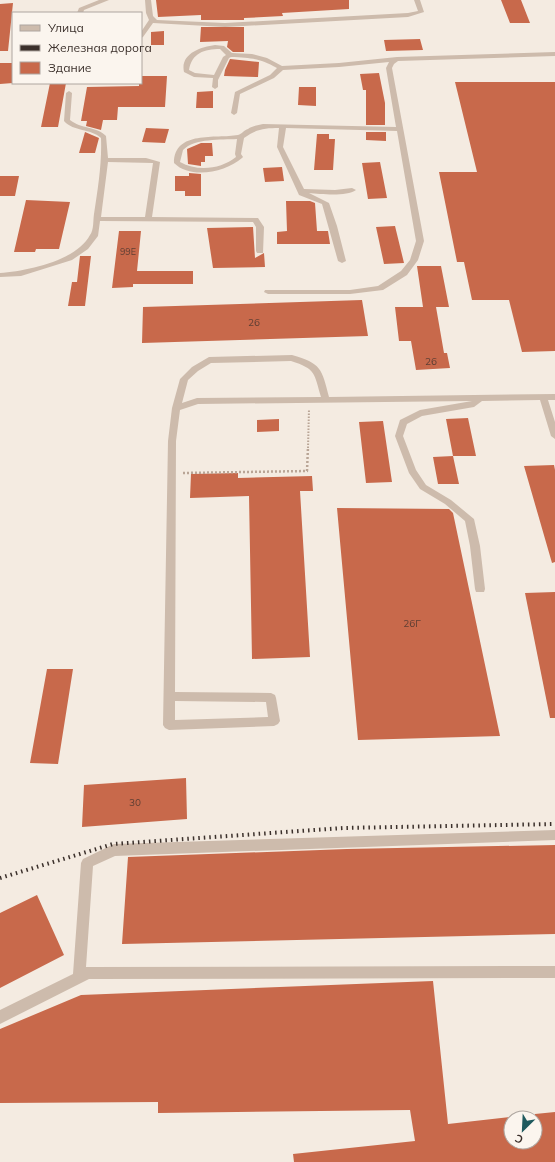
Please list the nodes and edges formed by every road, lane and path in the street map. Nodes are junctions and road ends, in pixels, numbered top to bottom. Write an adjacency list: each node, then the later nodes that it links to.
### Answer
1 (106, 0): 4 (street)
2 (148, 0): 5 (street)
3 (417, 0): 5 (street)
4 (80, 12)
5 (152, 20): 6 (street)
6 (142, 35)
7 (555, 54): 9 (street)
8 (230, 55): 10 (street); 11 (street); 11 (street)
9 (397, 59): 10 (street); 16 (street)
10 (281, 68): 14 (street)
11 (217, 77): 12 (street)
12 (215, 88)
13 (69, 93): 18 (street)
14 (234, 113)
15 (283, 126): 16 (street); 17 (street); 20 (street)
16 (401, 129): 26 (street)
17 (241, 137): 17 (street)
18 (105, 160): 21 (street); 22 (street)
19 (352, 190): 20 (street)
20 (301, 191): 24 (street)
21 (148, 218): 22 (street); 23 (street)
22 (98, 219): 25 (street)
23 (260, 251)
24 (342, 261)
25 (0, 275)
26 (268, 292)
27 (543, 397): 28 (street); 29 (street); 33 (street)
28 (555, 397)
29 (481, 399): 31 (street); 35 (street)
30 (309, 400): 31 (street); 32 (street); 34 (path)
31 (326, 400): 32 (street)
32 (176, 408): 34 (street)
33 (555, 436)
34 (173, 473): 36 (street)
35 (480, 589)
36 (170, 696): 36 (street)
37 (555, 835): 39 (street)
38 (555, 972): 39 (street)
39 (79, 977): 40 (street)
40 (0, 1017)

